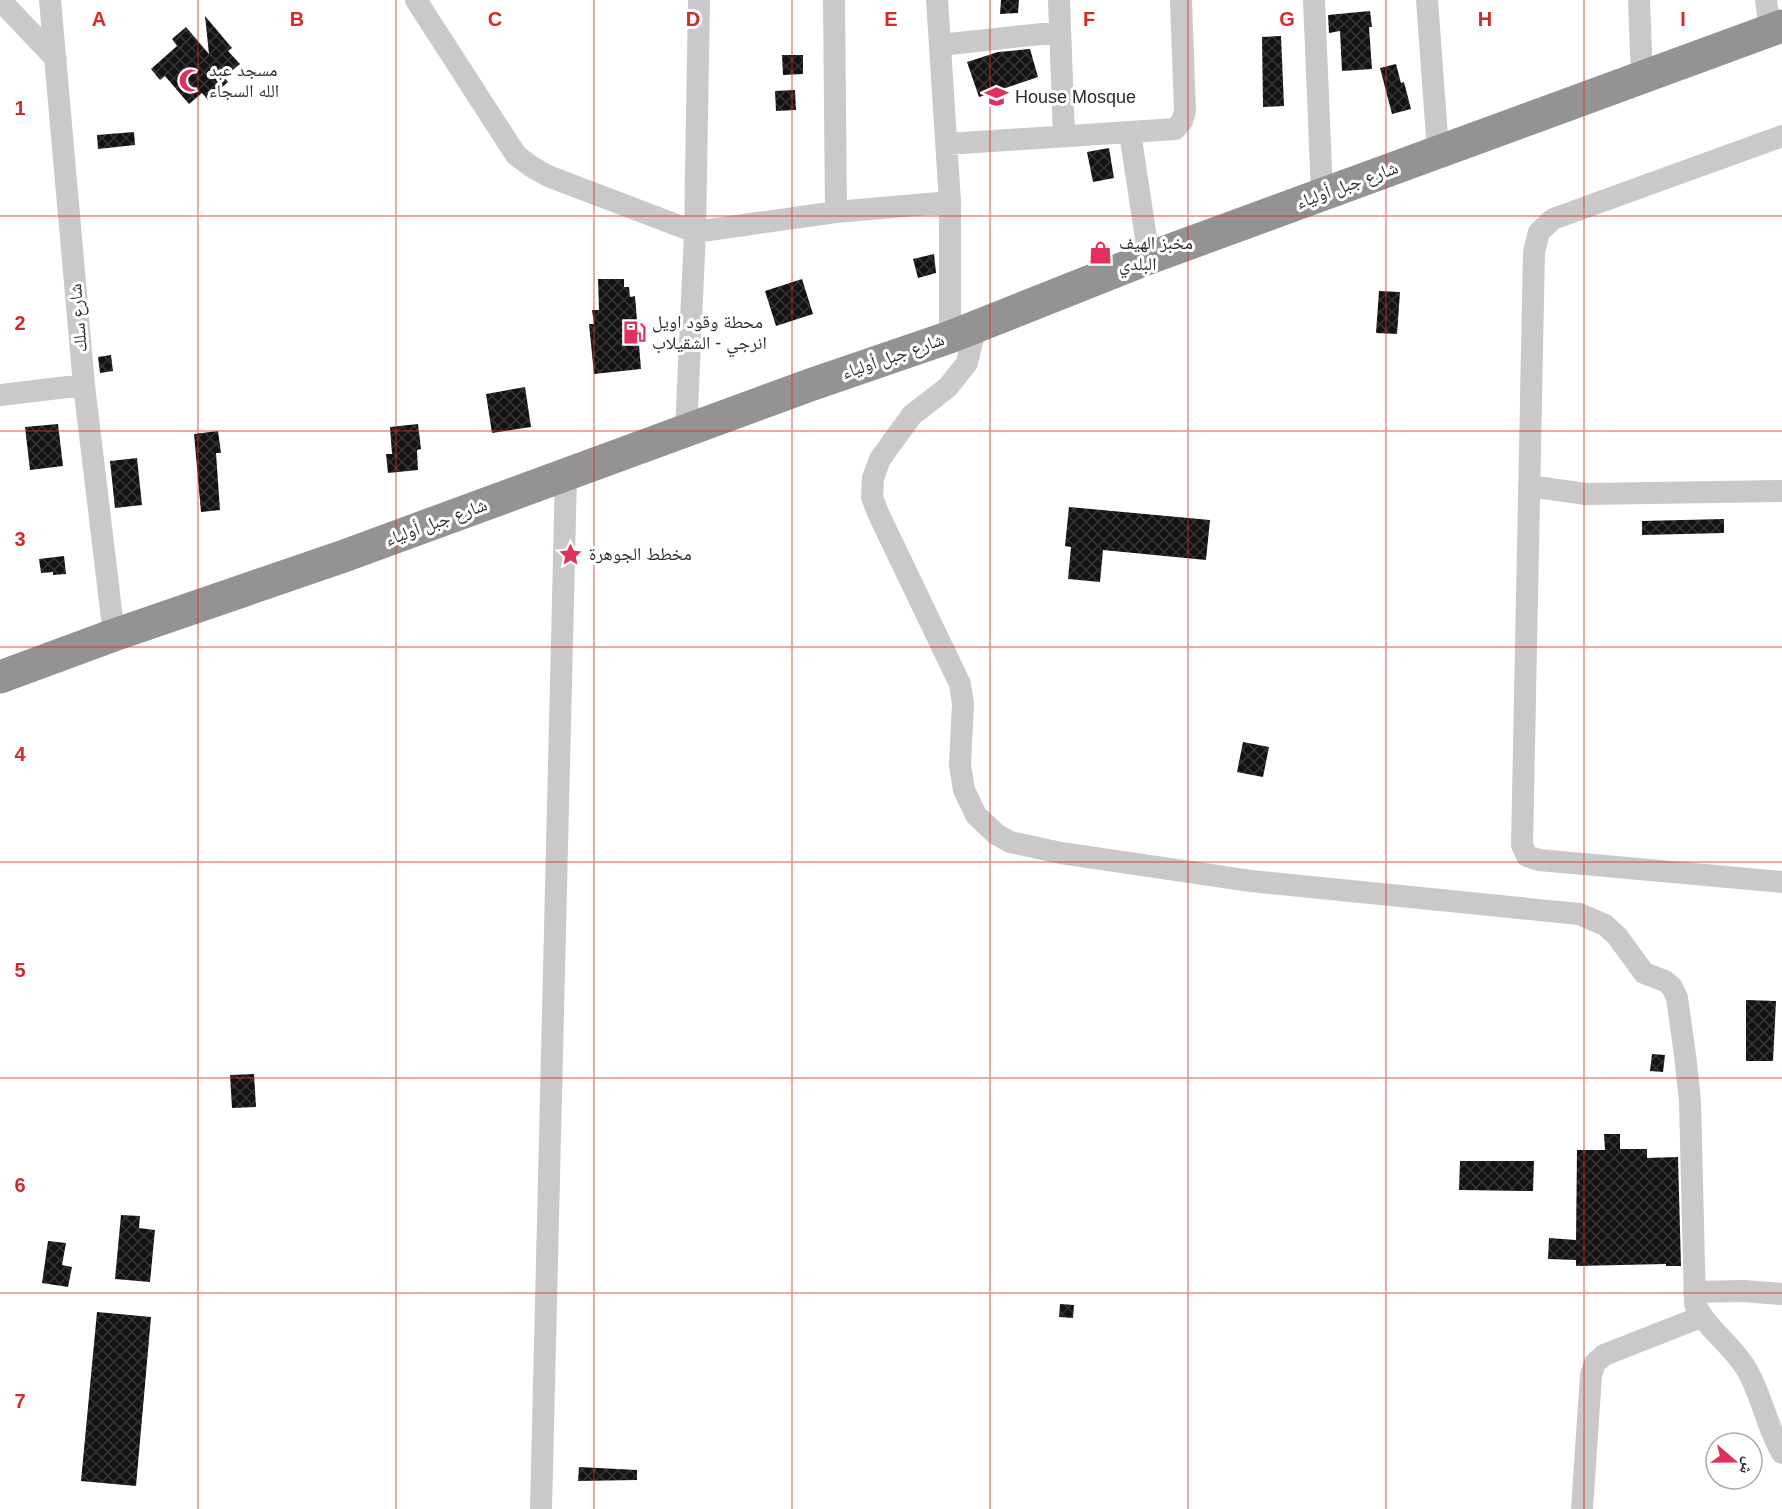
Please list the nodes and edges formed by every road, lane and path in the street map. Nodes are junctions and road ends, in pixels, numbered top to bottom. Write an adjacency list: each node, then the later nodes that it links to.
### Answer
1 (0, 0): 15 (street)
2 (50, 0): 15 (street, شارع سلك)
3 (416, 0): 25 (street)
4 (699, 0): 25 (street)
5 (834, 0): 24 (street)
6 (937, 0): 14 (street)
7 (1059, 0): 13 (street)
8 (1181, 0): 17 (street)
9 (1314, 0): 22 (street)
10 (1427, 0): 21 (street)
11 (1639, 0): 16 (street)
12 (1773, 18): 16 (highway, شارع جبل أولياء)
13 (1060, 32): 14 (street); 18 (street)
14 (940, 45): 20 (street)
15 (56, 59): 28 (street, شارع سلك)
16 (1642, 77): 21 (highway, شارع جبل أولياء)
17 (1130, 133): 18 (street); 26 (street)
18 (1064, 136): 20 (street)
19 (1782, 136): 32 (street)
20 (947, 144): 23 (street)
21 (1438, 151): 22 (highway, شارع جبل أولياء)
22 (1322, 194): 26 (highway, شارع جبل أولياء)
23 (950, 202): 24 (street); 27 (street)
24 (836, 212): 25 (street)
25 (695, 232): 30 (street)
26 (1149, 258): 27 (highway, شارع جبل أولياء)
27 (963, 332): 30 (highway, شارع جبل أولياء); 37 (street)
28 (84, 385): 29 (street); 34 (street, شارع سلك)
29 (0, 395)
30 (686, 431): 31 (highway, شارع جبل أولياء)
31 (566, 475): 34 (highway, شارع جبل أولياء); 41 (street)
32 (1529, 486): 33 (street); 36 (street)
33 (1782, 491)
34 (114, 635): 35 (highway, شارع جبل أولياء)
35 (0, 677)
36 (1782, 882)
37 (1694, 1292): 38 (street); 39 (street)
38 (1782, 1294)
39 (1701, 1317): 40 (street); 42 (street)
40 (1782, 1453)
41 (541, 1509)
42 (1582, 1509)

